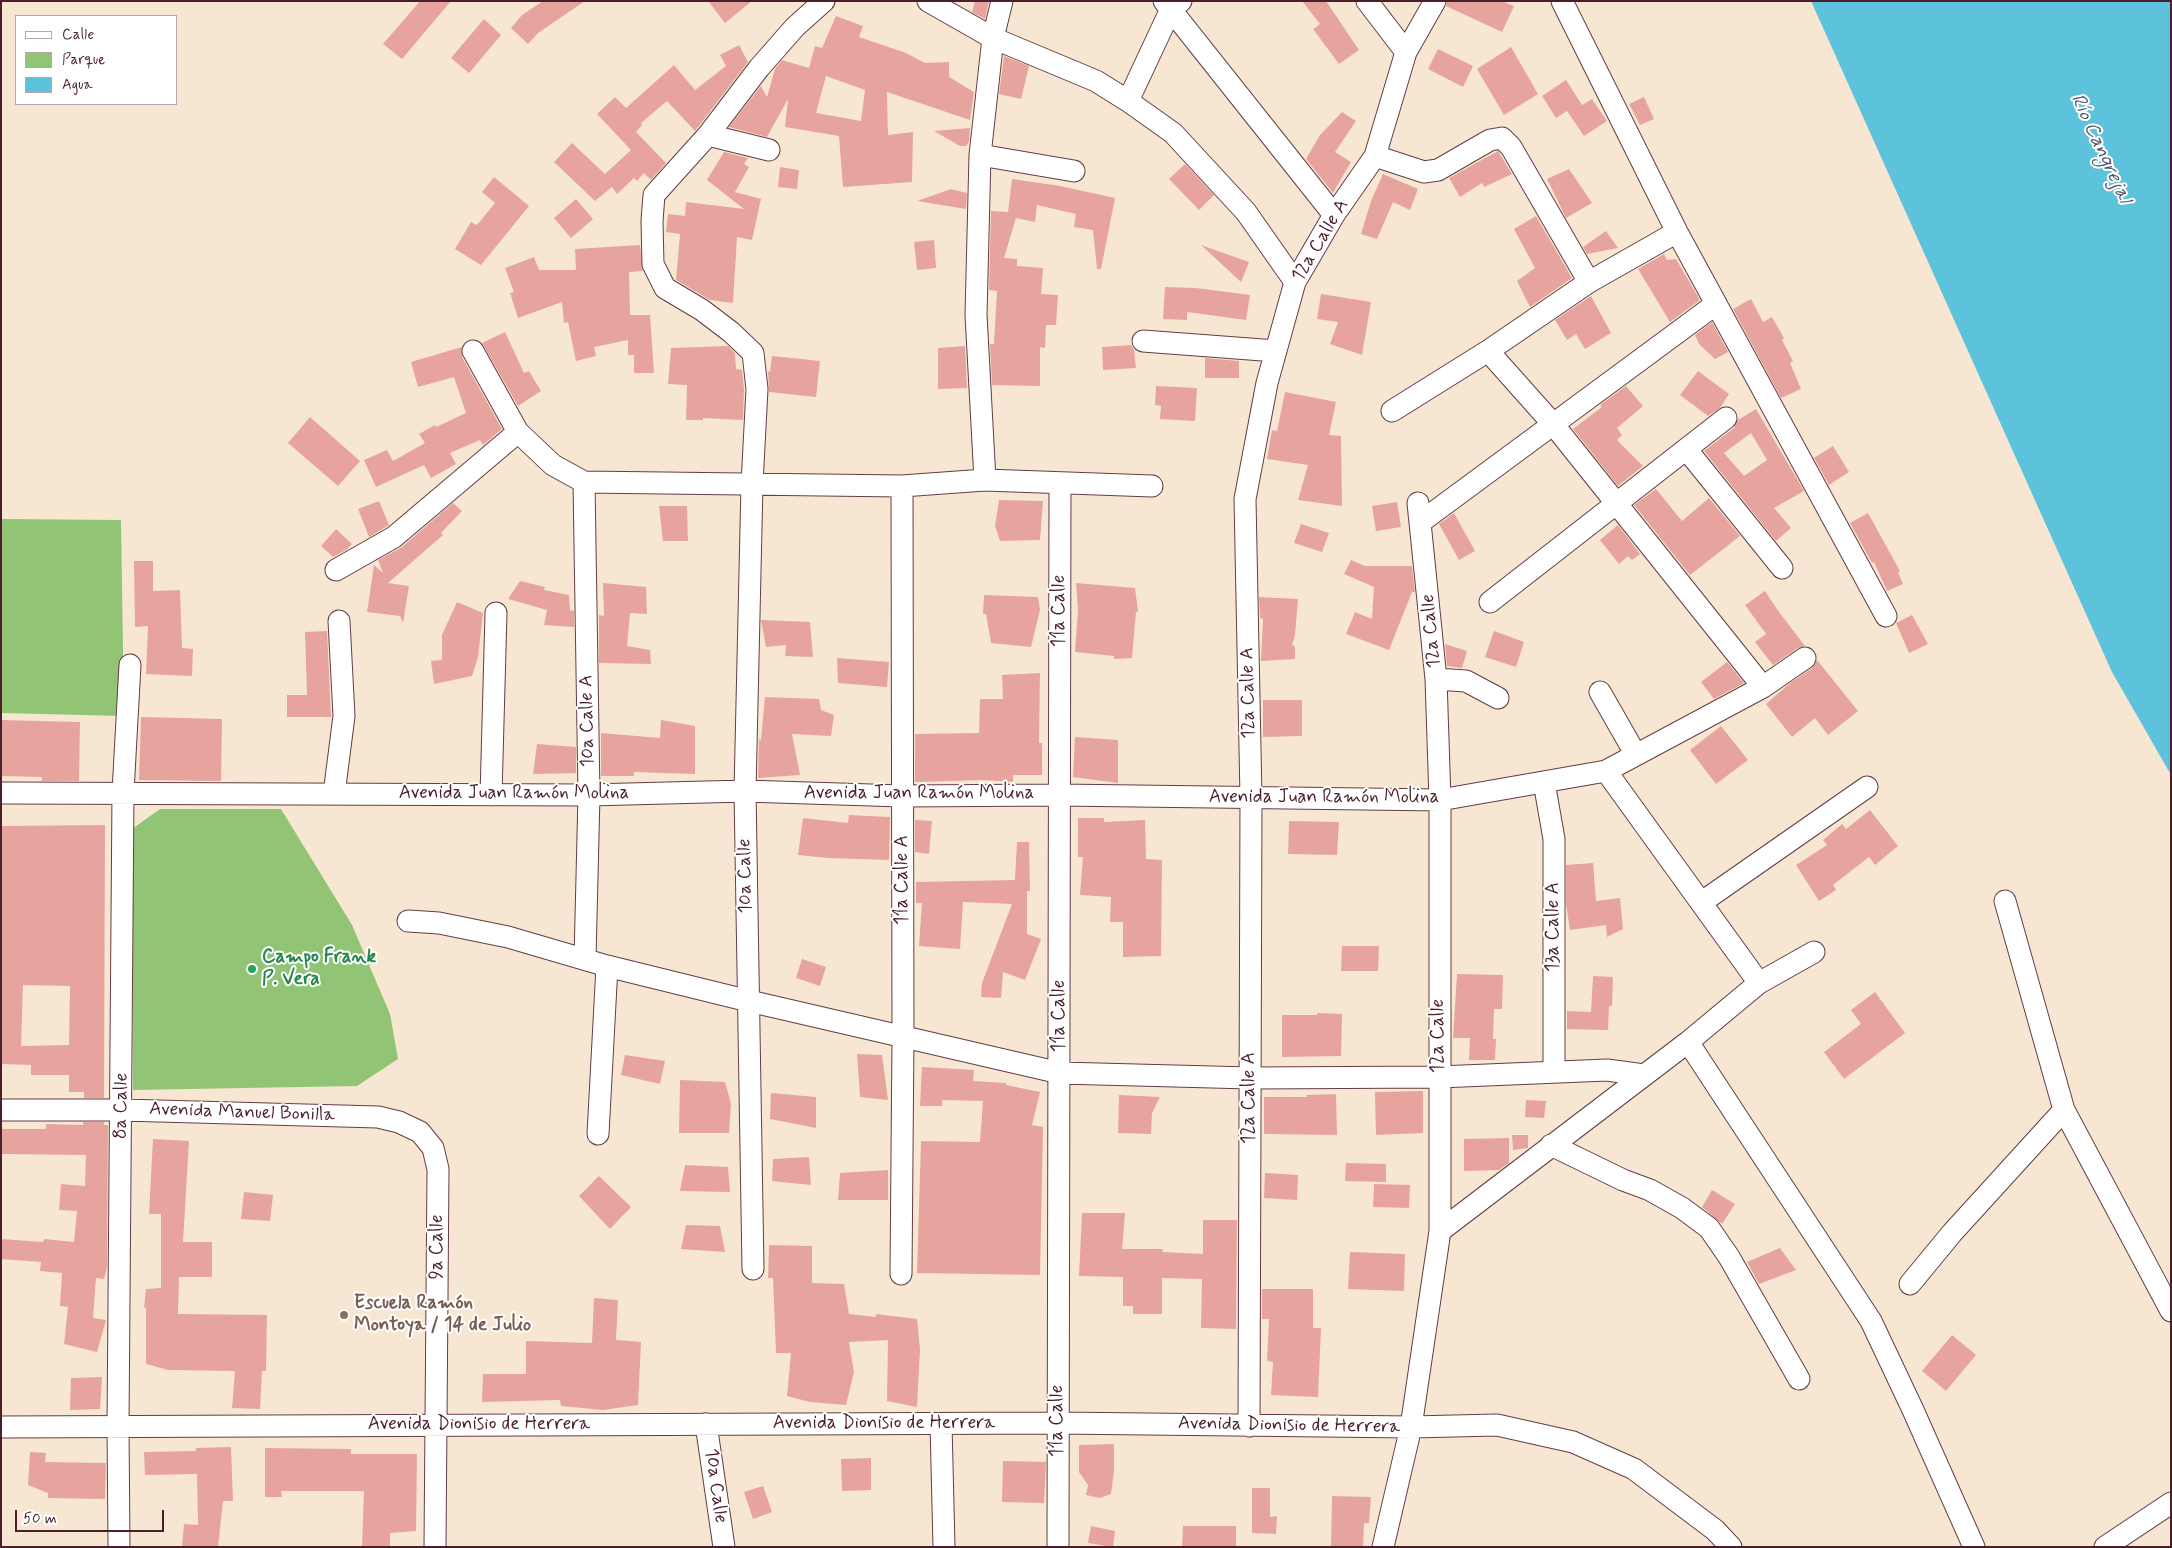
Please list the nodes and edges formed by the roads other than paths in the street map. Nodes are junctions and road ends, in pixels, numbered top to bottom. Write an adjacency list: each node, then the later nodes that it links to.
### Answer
1 (824, 1): 11 (street, 10a Calle)
2 (928, 1): 8 (street)
3 (1002, 1): 8 (street)
4 (1367, 1): 9 (street)
5 (1435, 1): 9 (street, 12a Calle A)
6 (1562, 1): 17 (street)
7 (1172, 4): 10 (street); 16 (street)
8 (993, 38): 10 (street); 13 (street)
9 (1406, 52): 14 (street, 12a Calle A)
10 (1128, 101): 18 (street)
11 (708, 135): 12 (street); 32 (street, 10a Calle)
12 (769, 150)
13 (980, 155): 15 (street); 30 (street)
14 (1375, 156): 16 (street, 12a Calle A); 19 (street)
15 (1074, 171)
16 (1334, 215): 18 (street, 12a Calle A)
17 (1677, 232): 19 (street); 20 (street)
18 (1295, 282): 23 (street, 12a Calle A)
19 (1589, 282): 24 (street)
20 (1716, 304): 27 (street); 41 (street)
21 (1143, 341): 23 (street)
22 (474, 351): 28 (street)
23 (1276, 351): 61 (street, 12a Calle A)
24 (1488, 351): 25 (street); 27 (street)
25 (1392, 411)
26 (1726, 418): 29 (street)
27 (1552, 424): 36 (street); 45 (street, 12a Calle)
28 (518, 432): 31 (street); 38 (street)
29 (1687, 450): 36 (street); 37 (street)
30 (986, 480): 33 (street); 34 (street)
31 (584, 482): 32 (street); 58 (street, 10a Calle A)
32 (752, 484): 34 (street); 54 (street, 10a Calle)
33 (1060, 484): 35 (street); 59 (street, 11a Calle)
34 (902, 486): 60 (street, 11a Calle A)
35 (1152, 486)
36 (1617, 504): 39 (street); 46 (street)
37 (1782, 568)
38 (336, 570)
39 (1490, 602)
40 (496, 613): 57 (street)
41 (1886, 616)
42 (339, 621): 56 (street)
43 (1805, 658): 46 (street, Avenida Juan Ramón Molina)
44 (130, 665): 53 (street, 8a Calle)
45 (1436, 679): 48 (street); 62 (street, 12a Calle)
46 (1764, 687): 49 (street, Avenida Juan Ramón Molina)
47 (1600, 692): 49 (street)
48 (1498, 698)
49 (1636, 755): 50 (street, Avenida Juan Ramón Molina)
50 (1606, 771): 51 (street, Avenida Juan Ramón Molina); 64 (street)
51 (1544, 782): 62 (street, Avenida Juan Ramón Molina); 73 (street, 13a Calle A)
52 (1867, 787): 64 (street)
53 (123, 792): 55 (street, Avenida Juan Ramón Molina); 56 (street, Avenida Juan Ramón Molina); 79 (street, 8a Calle)
54 (745, 792): 58 (street, Avenida Juan Ramón Molina); 60 (street, Avenida Juan Ramón Molina); 70 (street, 10a Calle)
55 (1, 793)
56 (334, 794): 57 (street, Avenida Juan Ramón Molina)
57 (491, 795): 58 (street, Avenida Juan Ramón Molina)
58 (589, 795): 67 (street, 10a Calle A)
59 (1060, 795): 60 (street, Avenida Juan Ramón Molina); 61 (street, Avenida Juan Ramón Molina); 74 (street, 11a Calle)
60 (902, 796): 71 (street, 11a Calle A)
61 (1251, 798): 62 (street, Avenida Juan Ramón Molina); 77 (street, 12a Calle A)
62 (1440, 800): 76 (street, 12a Calle)
63 (2005, 901): 80 (street)
64 (1702, 902): 69 (street)
65 (408, 921): 67 (street)
66 (1814, 952): 69 (street)
67 (586, 960): 68 (street)
68 (607, 966): 70 (street); 82 (street)
69 (1759, 983): 72 (street)
70 (749, 1001): 71 (street); 85 (street, 10a Calle)
71 (904, 1036): 74 (street); 86 (street, 11a Calle A)
72 (1688, 1042): 75 (street); 107 (street)
73 (1554, 1072): 75 (street); 76 (street)
74 (1060, 1073): 77 (street); 90 (street, 11a Calle)
75 (1644, 1075): 83 (street)
76 (1439, 1077): 77 (street); 84 (street, 12a Calle)
77 (1250, 1078): 95 (street, 12a Calle A)
78 (1, 1110): 79 (street, Avenida Manuel Bonilla)
79 (122, 1110): 81 (street, Avenida Manuel Bonilla); 93 (street, 8a Calle)
80 (2064, 1110): 87 (street); 88 (street)
81 (420, 1132): 94 (street, 9a Calle)
82 (598, 1134)
83 (1551, 1146): 84 (street); 89 (street)
84 (1440, 1231): 97 (street, 12a Calle)
85 (753, 1269)
86 (901, 1274)
87 (1910, 1284)
88 (2171, 1312)
89 (1800, 1379)
90 (1058, 1423): 92 (street, Avenida Dionisio de Herrera); 95 (street, Avenida Dionisio de Herrera); 104 (street, 11a Calle)
91 (706, 1424): 92 (street, Avenida Dionisio de Herrera); 94 (street, Avenida Dionisio de Herrera); 102 (street, 10a Calle)
92 (941, 1424): 103 (street)
93 (118, 1426): 94 (street, Avenida Dionisio de Herrera); 96 (street, Avenida Dionisio de Herrera); 100 (street, 8a Calle)
94 (437, 1426): 101 (street, 9a Calle)
95 (1248, 1426): 97 (street, Avenida Dionisio de Herrera)
96 (1, 1427)
97 (1411, 1427): 105 (street, 12a Calle); 106 (street, Avenida Dionisio de Herrera)
98 (2171, 1503): 99 (street)
99 (2126, 1541): 108 (street)
100 (119, 1547)
101 (435, 1547)
102 (724, 1547)
103 (944, 1547)
104 (1058, 1547)
105 (1383, 1547)
106 (1731, 1547)
107 (1974, 1547)
108 (2105, 1547)

